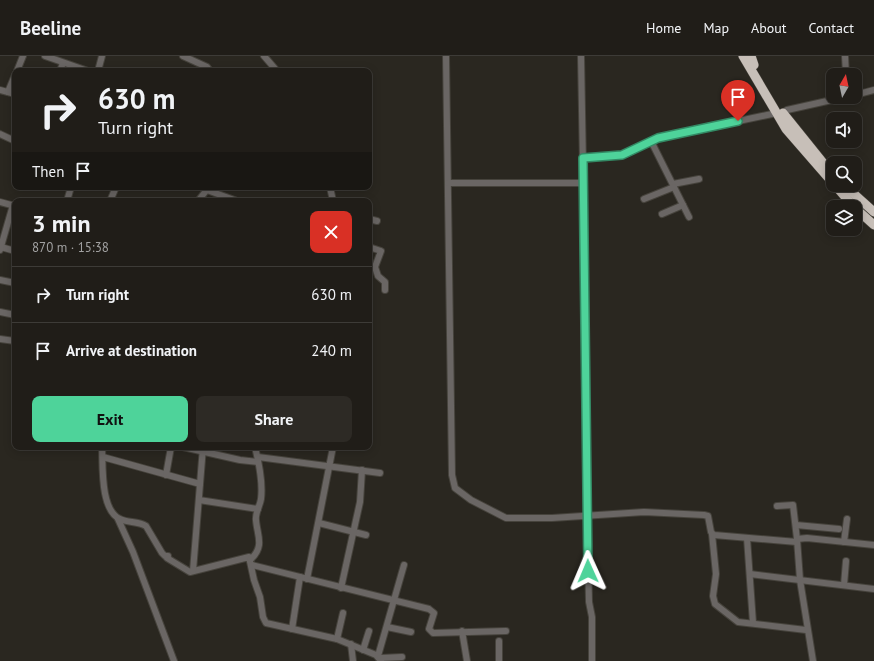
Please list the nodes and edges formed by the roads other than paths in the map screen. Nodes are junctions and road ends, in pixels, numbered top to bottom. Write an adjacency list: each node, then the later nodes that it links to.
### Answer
1 (23, 56): 12 (street)
2 (45, 56): 11 (street)
3 (102, 56): 15 (street)
4 (183, 56): 16 (street)
5 (264, 56): 17 (street)
6 (446, 56): 36 (street)
7 (580, 56): 31 (street)
8 (742, 56): 10 (highway)
9 (845, 56): 18 (street)
10 (751, 61): 32 (highway); 33 (highway)
11 (63, 62): 13 (street); 14 (street)
12 (18, 68)
13 (61, 68)
14 (80, 68)
15 (99, 68)
16 (208, 68)
17 (274, 68)
18 (846, 68)
19 (12, 82): 22 (street)
20 (0, 90): 22 (street)
21 (874, 90): 24 (street)
22 (8, 92): 23 (street)
23 (12, 93)
24 (862, 93)
25 (826, 101): 26 (street)
26 (787, 110)
27 (772, 114): 30 (street)
28 (0, 134): 29 (street)
29 (12, 140)
30 (651, 142): 31 (street); 37 (street)
31 (583, 158): 35 (street)
32 (826, 166)
33 (826, 175)
34 (699, 179): 37 (street)
35 (583, 182): 36 (street); 83 (street)
36 (448, 183): 83 (street)
37 (673, 186): 44 (street); 48 (street)
38 (206, 190): 42 (street)
39 (212, 190): 43 (street)
40 (841, 192): 45 (highway)
41 (852, 192): 50 (highway)
42 (200, 198)
43 (230, 198)
44 (644, 199)
45 (849, 200)
46 (0, 202): 47 (street)
47 (12, 205)
48 (683, 205): 51 (street); 53 (street)
49 (12, 211): 58 (street)
50 (874, 212)
51 (662, 214)
52 (862, 214): 56 (highway)
53 (689, 217)
54 (372, 219): 55 (street)
55 (378, 220)
56 (874, 225)
57 (372, 248): 62 (street)
58 (0, 249): 59 (street)
59 (12, 251)
60 (0, 280): 61 (street)
61 (12, 282)
62 (385, 290)
63 (0, 312): 64 (street)
64 (12, 314)
65 (0, 339): 66 (street)
66 (12, 341)
67 (102, 450): 73 (street)
68 (170, 450): 78 (street)
69 (203, 450): 79 (street)
70 (206, 450): 74 (street)
71 (256, 450): 74 (street)
72 (333, 450): 75 (street)
73 (103, 457): 78 (street); 84 (street)
74 (258, 459): 75 (street); 82 (street)
75 (330, 466): 76 (street); 86 (street)
76 (362, 470): 77 (street); 89 (street)
77 (380, 473)
78 (166, 475): 79 (street)
79 (200, 484): 80 (street)
80 (199, 500): 82 (street); 99 (street)
81 (777, 506): 87 (street)
82 (258, 509): 97 (street)
83 (587, 516): 90 (street); 126 (street)
84 (118, 519): 99 (street); 122 (street)
85 (847, 519): 94 (street)
86 (319, 523): 89 (street); 101 (street)
87 (796, 525): 88 (street); 93 (street)
88 (839, 528)
89 (353, 532): 91 (street); 104 (street)
90 (712, 534): 92 (street); 108 (street)
91 (366, 535)
92 (747, 538): 93 (street); 100 (street)
93 (797, 540): 94 (street); 102 (street)
94 (844, 542): 95 (street)
95 (874, 545)
96 (846, 561): 103 (street)
97 (251, 562): 99 (street); 101 (street); 110 (street)
98 (404, 564): 106 (street)
99 (193, 571)
100 (750, 574): 102 (street); 108 (street)
101 (303, 578): 104 (street); 110 (street)
102 (800, 580): 103 (street); 111 (street)
103 (844, 585): 105 (street)
104 (340, 588): 106 (street)
105 (874, 589)
106 (393, 601): 109 (street); 113 (street)
107 (343, 613): 116 (street)
108 (753, 624): 111 (street)
109 (387, 627): 115 (street); 121 (street)
110 (292, 628): 116 (street)
111 (806, 630): 127 (street)
112 (369, 631): 119 (street)
113 (462, 631): 114 (street); 124 (street)
114 (506, 631)
115 (411, 632)
116 (337, 639): 118 (street)
117 (499, 641): 125 (street)
118 (351, 644): 119 (street); 123 (street)
119 (363, 650): 121 (street)
120 (402, 657): 121 (street)
121 (379, 658)
122 (174, 661)
123 (353, 661)
124 (467, 661)
125 (499, 661)
126 (592, 661)
127 (813, 661)

